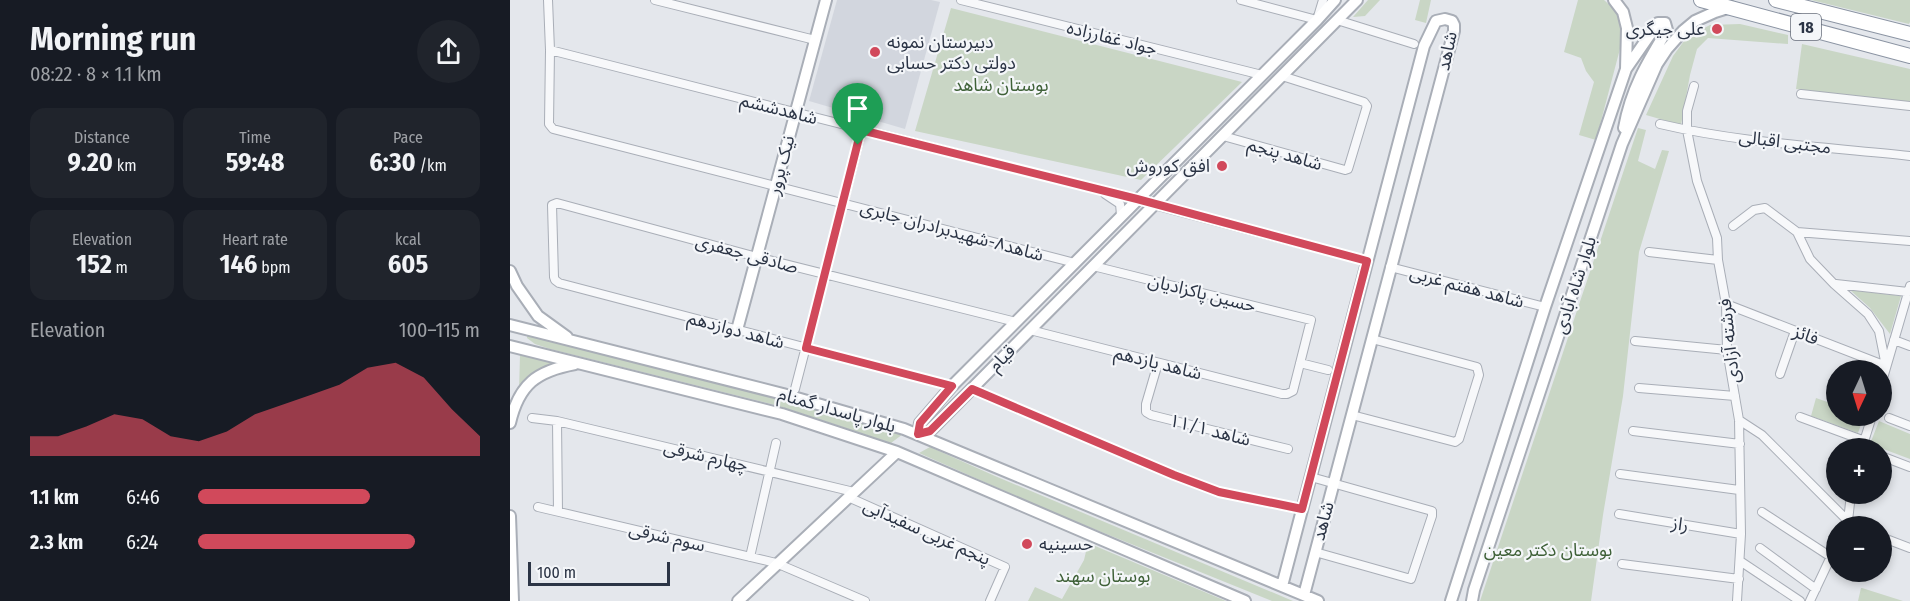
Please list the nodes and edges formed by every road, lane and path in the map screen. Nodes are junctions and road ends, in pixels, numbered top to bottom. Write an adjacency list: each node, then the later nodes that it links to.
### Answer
1 (548, 0): 17 (street)
2 (655, 0): 15 (street)
3 (826, 0): 15 (main road, نیک پرور)
4 (961, 0): 20 (street, جواد غفارزاده)
5 (1240, 0): 13 (street)
6 (1331, 0): 12 (main road); 13 (main road, قیام)
7 (1357, 0): 12 (main road, قیام)
8 (1614, 0): 19 (main road, بلوار شاه آبادی)
9 (1701, 0): 11 (highway, 18)
10 (1776, 0): 14 (highway, 18)
11 (1731, 7): 18 (highway, 18); 30 (main road, بلوار شاه آبادی)
12 (1341, 16): 16 (street); 21 (main road, قیام)
13 (1317, 20): 20 (main road, قیام)
14 (1910, 34)
15 (815, 40): 25 (main road, نیک پرور)
16 (1414, 44)
17 (550, 50): 25 (street, شاهدششم); 33 (street, شاهد۸-شهیدبرادران جابری)
18 (1910, 56)
19 (1626, 69): 30 (main road); 54 (main road, بلوار شاه آبادی)
20 (1262, 75): 34 (main road, قیام)
21 (1282, 76): 29 (main road, قیام); 29 (street, شاهد پنجم)
22 (1694, 86): 28 (street, فرشته آزادی)
23 (1801, 94): 24 (street)
24 (1910, 106)
25 (795, 114): 27 (street, شاهدششم); 33 (main road, نیک پرور)
26 (1660, 124): 28 (street, مجتبی اقبالی)
27 (861, 130): 32 (street, شاهدششم); 35 (street)
28 (1687, 130): 31 (street, مجتبی اقبالی); 43 (street, فرشته آزادی)
29 (1223, 136): 36 (main road, قیام)
30 (1622, 144): 133 (main road, بلوار شاه آبادی)
31 (1910, 156)
32 (1078, 184): 34 (street, شاهدششم); 37 (street, شاهدششم)
33 (776, 186): 35 (street, شاهد۸-شهیدبرادران جابری); 42 (main road, نیک پرور)
34 (1137, 199): 36 (main road); 37 (main road, قیام)
35 (843, 203): 45 (street, شاهد۸-شهیدبرادران جابری); 49 (street)
36 (1154, 205): 44 (street); 46 (main road, قیام)
37 (1121, 215): 45 (main road, قیام)
38 (1732, 226): 39 (street)
39 (1797, 232): 40 (street); 51 (street)
40 (1910, 241)
41 (1649, 252): 43 (street)
42 (757, 257): 49 (street, صادقی جعفری); 50 (street, صادقی جعفری); 57 (main road, نیک پرور)
43 (1718, 260): 53 (street, فرشته آزادی)
44 (1367, 261): 47 (main road, شاهد); 100 (main road, شاهد)
45 (1074, 263): 55 (main road, قیام)
46 (1093, 266): 58 (main road, قیام); 73 (street, حسین پاکزادیان)
47 (1390, 267): 54 (street, شاهد هفتم غربی); 60 (main road, شاهد)
48 (510, 271): 61 (main road)
49 (825, 274): 55 (street, صادقی جعفری); 66 (street)
50 (555, 280): 57 (street, شاهد دوازدهم)
51 (1834, 284): 52 (street); 69 (street)
52 (1909, 289): 62 (street)
53 (1726, 304): 59 (street, فائز); 67 (street, فرشته آزادی)
54 (1545, 307): 132 (main road, بلوار شاه آبادی)
55 (1016, 322): 76 (main road, قیام)
56 (510, 325): 61 (main road, بلوار پاسدار گمنام)
57 (737, 330): 66 (street, شاهد دوازدهم)
58 (1030, 330): 72 (street, شاهد یازدهم); 79 (main road, قیام)
59 (1795, 331): 68 (street, فائز); 75 (street)
60 (1372, 339): 81 (main road, شاهد); 81 (street)
61 (572, 340): 90 (main road, بلوار پاسدار گمنام)
62 (1894, 340): 65 (street); 70 (street)
63 (1635, 341): 67 (street)
64 (510, 346): 71 (main road, بلوار پاسدار گمنام)
65 (1910, 346)
66 (806, 348): 76 (street, شاهد دوازدهم); 78 (street)
67 (1727, 350): 80 (street, فرشته آزادی)
68 (1870, 360)
69 (1885, 360)
70 (1888, 360)
71 (580, 363): 87 (main road); 95 (main road, بلوار پاسدار گمنام)
72 (1158, 363): 73 (street, شاهد یازدهم); 94 (street, شاهد ۱۱/۱)
73 (1300, 363): 74 (street)
74 (1328, 370)
75 (1779, 374)
76 (952, 386): 90 (main road, قیام)
77 (1639, 388): 80 (street)
78 (795, 389)
79 (972, 389): 90 (main road, قیام); 105 (street)
80 (1736, 396): 85 (street, فرشته آزادی)
81 (1352, 415): 101 (main road, شاهد)
82 (1800, 417): 91 (street)
83 (532, 418): 86 (street, چهارم شرقی)
84 (1892, 419): 88 (street)
85 (1739, 420): 93 (street, فرشته آزادی); 110 (street)
86 (557, 421): 98 (street, چهارم شرقی); 106 (street)
87 (510, 423)
88 (1910, 426)
89 (1633, 432): 93 (street)
90 (918, 434): 123 (main road, بلوار پاسدار گمنام)
91 (1848, 438)
92 (776, 443): 98 (street)
93 (1740, 444): 102 (street, فرشته آزادی)
94 (1288, 449)
95 (897, 452): 103 (main road); 130 (main road, بلوار پاسدار گمنام)
96 (1892, 460): 97 (street)
97 (1910, 466)
98 (769, 471): 103 (street, چهارم شرقی); 117 (street)
99 (1620, 474): 102 (street)
100 (1311, 477): 101 (street); 105 (main road, شاهد)
101 (1334, 483): 115 (main road, شاهد); 115 (street)
102 (1739, 490): 111 (street, فرشته آزادی)
103 (851, 494): 119 (main road); 129 (street, پنجم غربی سفیدآبی)
104 (538, 507): 106 (street, سوم شرقی)
105 (1302, 509): 123 (main road, شاهد)
106 (558, 511): 117 (street, سوم شرقی)
107 (1762, 512): 116 (street)
108 (1619, 514): 111 (street, راز)
109 (510, 516): 126 (main road)
110 (1839, 516)
111 (1741, 534): 118 (street, فرشته آزادی)
112 (1892, 541): 114 (street)
113 (1760, 548): 124 (street)
114 (1910, 548)
115 (1315, 552): 125 (main road, شاهد)
116 (1826, 554)
117 (750, 557): 119 (street, سوم شرقی)
118 (1740, 561): 122 (street, فرشته آزادی); 135 (street)
119 (776, 563): 127 (main road); 128 (street, سوم شرقی)
120 (1622, 564): 122 (street)
121 (1826, 568): 124 (street)
122 (1738, 579): 134 (street, فرشته آزادی)
123 (1282, 586): 125 (main road, بلوار پاسدار گمنام)
124 (1816, 589): 136 (street)
125 (1304, 596): 131 (main road, بلوار پاسدار گمنام)
126 (513, 601)
127 (738, 601)
128 (865, 601)
129 (990, 601)
130 (1245, 601)
131 (1318, 601)
132 (1451, 601)
133 (1472, 601)
134 (1737, 601)
135 (1800, 601)
136 (1810, 601)

